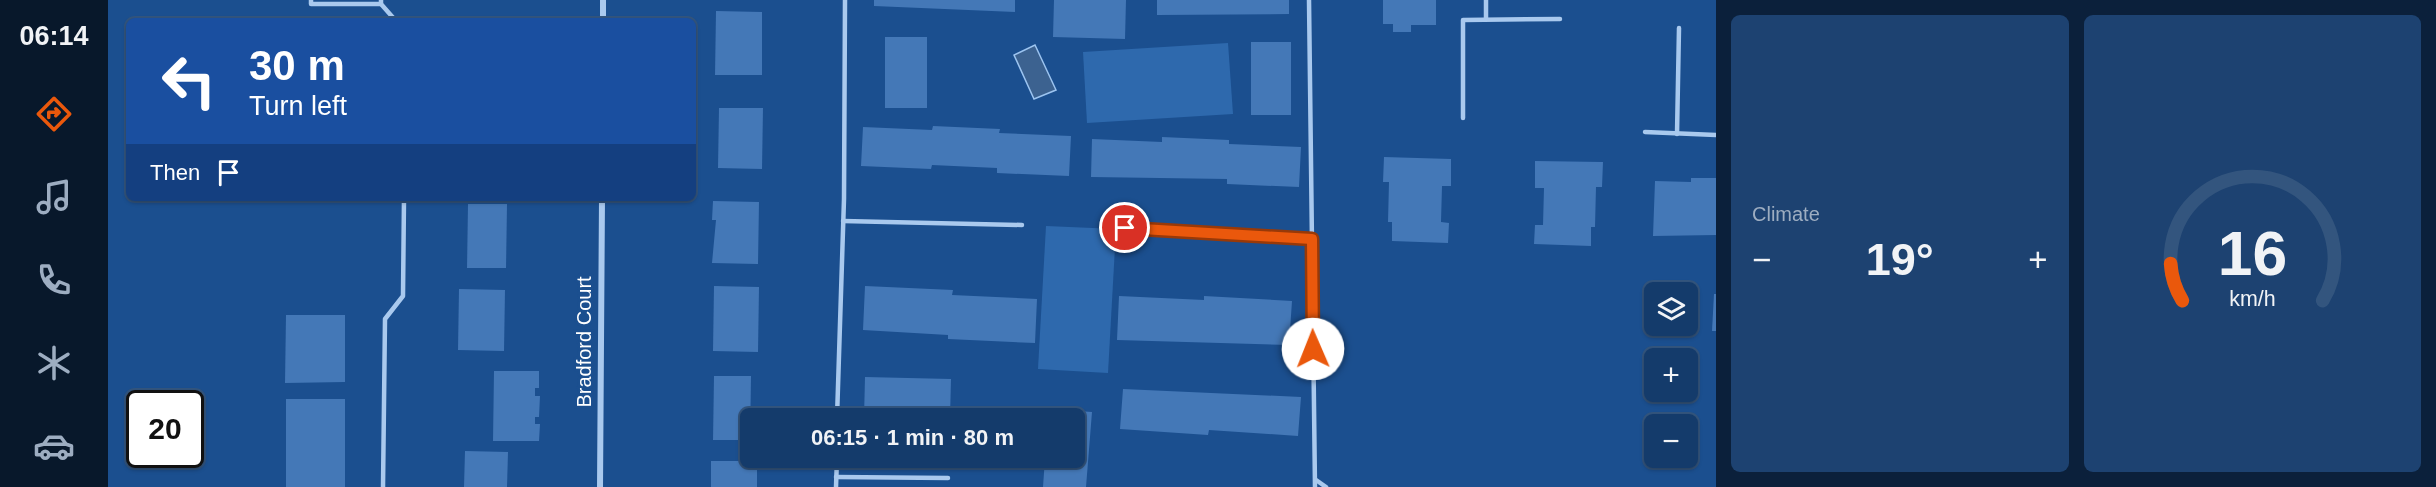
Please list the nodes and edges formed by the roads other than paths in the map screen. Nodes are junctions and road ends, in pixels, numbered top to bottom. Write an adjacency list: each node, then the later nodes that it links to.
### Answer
1 (310, 0): 6 (lane)
2 (603, 0): 8 (street)
3 (845, 0): 18 (lane)
4 (1309, 0): 21 (lane)
5 (1486, 0): 9 (lane)
6 (381, 2): 7 (lane)
7 (394, 18)
8 (603, 18)
9 (1486, 19): 10 (lane); 12 (lane)
10 (1560, 19)
11 (1679, 28): 14 (lane)
12 (1463, 118)
13 (1645, 132): 14 (lane)
14 (1677, 134): 15 (lane)
15 (1716, 135)
16 (404, 201): 27 (lane)
17 (602, 201): 28 (street, Bradford Court)
18 (843, 221): 19 (lane); 22 (lane)
19 (1022, 225)
20 (1125, 228): 21 (lane)
21 (1312, 239): 26 (lane)
22 (837, 408)
23 (836, 468): 24 (lane)
24 (836, 477): 25 (lane); 29 (lane)
25 (948, 478)
26 (1315, 480): 30 (lane); 31 (lane)
27 (383, 487)
28 (600, 487)
29 (836, 487)
30 (1315, 487)
31 (1326, 487)

